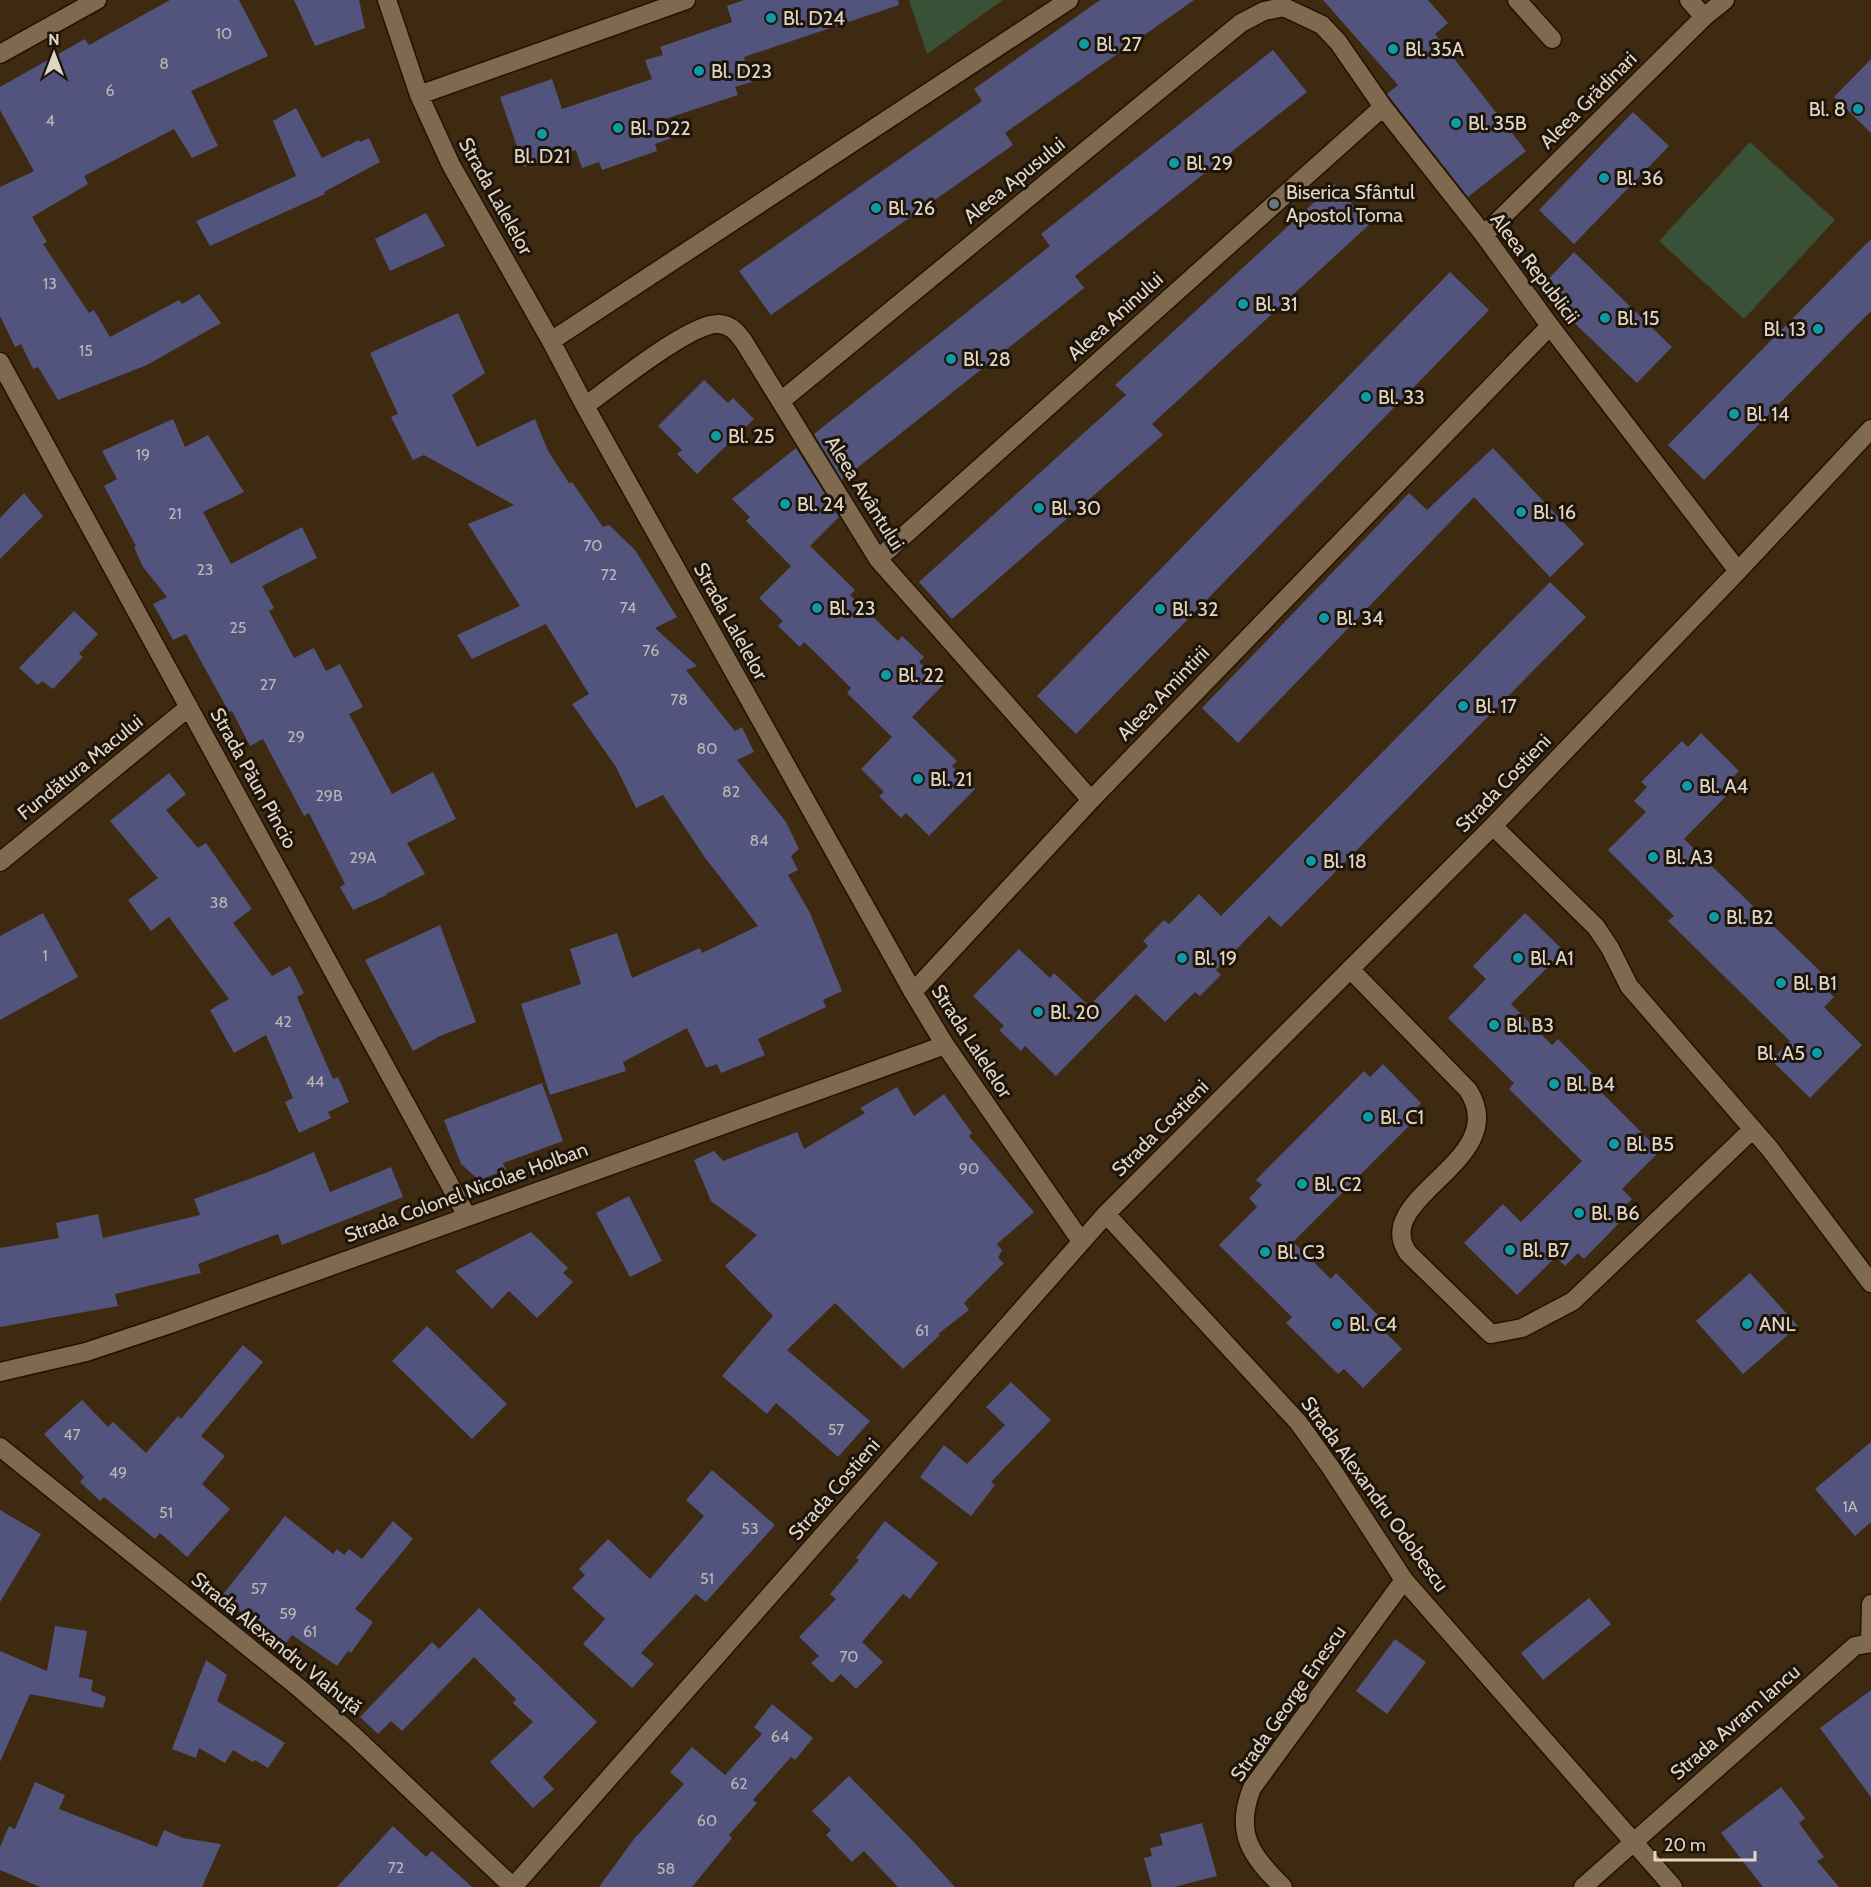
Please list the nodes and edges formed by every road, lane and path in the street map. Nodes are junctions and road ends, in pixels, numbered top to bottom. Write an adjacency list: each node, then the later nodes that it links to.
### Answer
1 (96, 0): 11 (street)
2 (387, 0): 12 (street, Strada Lalelelor)
3 (686, 0): 12 (street)
4 (1069, 0): 16 (street)
5 (1517, 0): 10 (street)
6 (1689, 0): 9 (street)
7 (1725, 0): 9 (street, Aleea Grădinari)
8 (1286, 3): 13 (street, Aleea Republicii); 18 (street, Aleea Apusului)
9 (1704, 17): 14 (street, Aleea Grădinari)
10 (1552, 39)
11 (0, 54)
12 (419, 96): 16 (street, Strada Lalelelor)
13 (1383, 107): 14 (street, Aleea Republicii); 21 (street, Aleea Aninului)
14 (1484, 235): 15 (street, Aleea Republicii)
15 (1550, 326): 22 (street, Aleea Republicii); 24 (street, Aleea Amintirii)
16 (551, 341): 19 (street, Strada Lalelelor)
17 (0, 362): 23 (street, Strada Păun Pincio)
18 (781, 401): 19 (street, Aleea Avântului); 21 (street, Aleea Avântului)
19 (585, 406): 28 (street, Strada Lalelelor)
20 (1871, 429): 22 (street, Strada Costieni)
21 (878, 559): 24 (street, Aleea Avântului)
22 (1738, 572): 25 (street, Strada Costieni)
23 (189, 706): 26 (street, Fundătura Macului); 32 (street, Strada Păun Pincio)
24 (1091, 800): 28 (street, Aleea Amintirii)
25 (1493, 826): 27 (street, Strada Costieni); 30 (street)
26 (0, 862)
27 (1350, 969): 30 (street); 31 (street, Strada Costieni)
28 (913, 992): 29 (street, Strada Lalelelor)
29 (945, 1045): 32 (street, Strada Colonel Nicolae Holban); 33 (street, Strada Lalelelor)
30 (1753, 1129): 34 (street)
31 (1106, 1214): 33 (street, Strada Costieni); 37 (street, Strada Alexandru Odobescu)
32 (466, 1216): 35 (street, Strada Colonel Nicolae Holban)
33 (1081, 1240): 41 (street, Strada Costieni)
34 (1871, 1283)
35 (0, 1372)
36 (0, 1447): 41 (street, Strada Alexandru Vlahuță)
37 (1404, 1580): 40 (street, Strada Alexandru Odobescu); 42 (street, Strada George Enescu)
38 (1871, 1604): 39 (street)
39 (1871, 1643): 40 (street, Strada Avram Iancu)
40 (1633, 1843): 43 (street, Strada Avram Iancu); 44 (street, Strada Alexandru Odobescu)
41 (513, 1887)
42 (1283, 1887)
43 (1583, 1887)
44 (1673, 1887)

